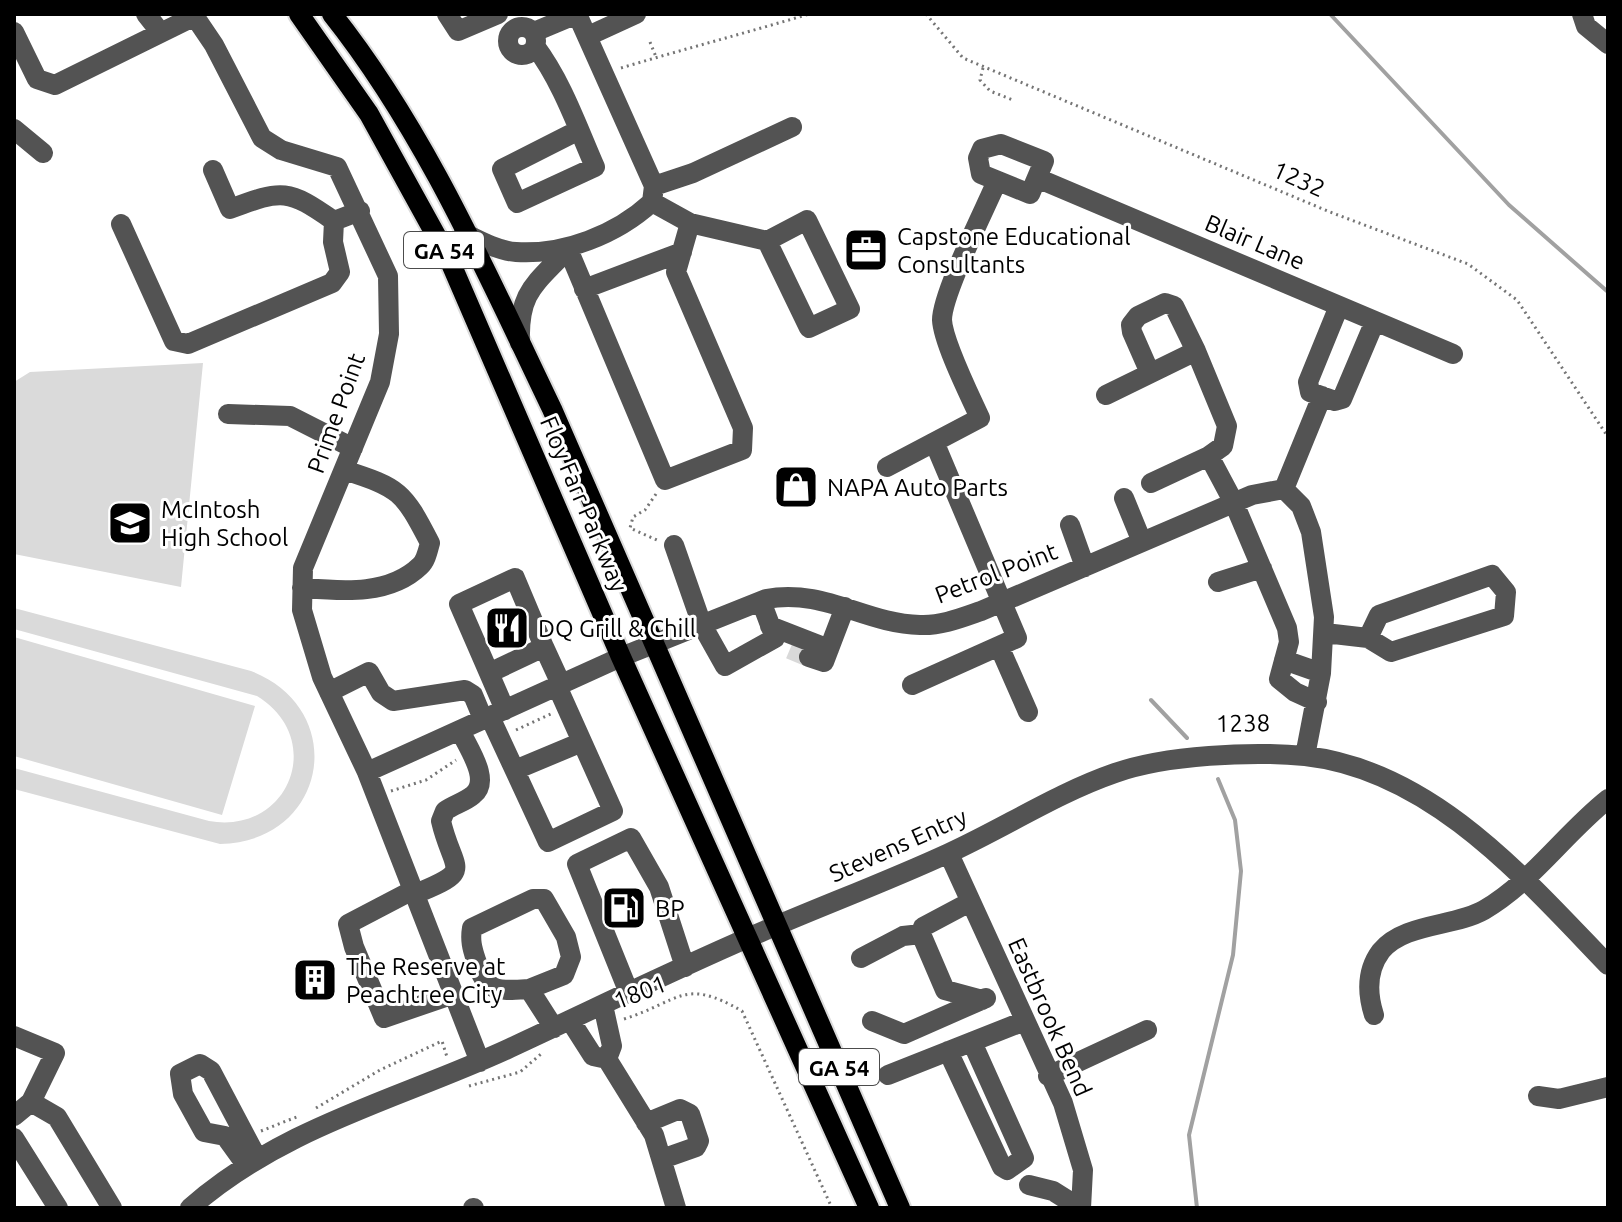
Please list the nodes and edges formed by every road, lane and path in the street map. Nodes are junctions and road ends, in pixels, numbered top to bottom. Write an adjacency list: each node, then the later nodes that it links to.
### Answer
1 (146, 14): 14 (street)
2 (299, 14): 77 (main road, Floy Farr Parkway / GA 54)
3 (332, 14): 34 (main road, Floy Farr Parkway / GA 54)
4 (447, 14): 5 (street)
5 (498, 14)
6 (577, 14): 12 (street); 15 (street)
7 (636, 14): 15 (street)
8 (809, 14): 18 (path)
9 (926, 14): 19 (path, 1232)
10 (1582, 14): 17 (street)
11 (194, 15): 14 (street); 30 (street, Prime Point)
12 (523, 30): 24 (street)
13 (14, 32): 14 (street)
14 (161, 33)
15 (588, 36): 20 (street)
16 (650, 42): 18 (path)
17 (1608, 44)
18 (656, 57): 20 (path)
19 (984, 66): 21 (path); 48 (path, 1232)
20 (605, 73): 29 (street)
21 (1013, 100)
22 (792, 127): 29 (street)
23 (14, 129): 25 (street)
24 (579, 130)
25 (43, 153)
26 (213, 170): 31 (street)
27 (1037, 178): 28 (street); 28 (street); 39 (street, Blair Lane)
28 (997, 181): 49 (street)
29 (653, 194): 32 (street); 36 (street)
30 (360, 211): 31 (street); 50 (street, Prime Point)
31 (334, 221): 33 (street)
32 (690, 223): 35 (street); 37 (street)
33 (121, 224)
34 (464, 233): 36 (street); 41 (main road, Floy Farr Parkway / GA 54)
35 (767, 241): 35 (street)
36 (568, 249): 38 (street); 41 (street)
37 (682, 252): 38 (street); 54 (street)
38 (584, 289): 54 (street)
39 (1339, 306): 40 (street, Blair Lane); 46 (street)
40 (1375, 321): 43 (street, Blair Lane); 46 (street)
41 (520, 343): 73 (main road, Floy Farr Parkway / GA 54)
42 (1196, 351): 44 (street); 44 (street); 51 (street)
43 (1453, 354)
44 (1150, 373): 45 (street)
45 (1106, 395)
46 (1322, 396): 56 (street)
47 (228, 414): 50 (street)
48 (1608, 437)
49 (935, 444): 52 (street); 67 (street)
50 (353, 448): 53 (street, Prime Point)
51 (1209, 456): 55 (street); 58 (street)
52 (887, 467)
53 (344, 470): 65 (street, Prime Point); 65 (street)
54 (665, 480): 61 (path)
55 (1151, 483)
56 (1284, 489): 58 (street, Petrol Point); 71 (street)
57 (1124, 498): 60 (street)
58 (1234, 503): 60 (street, Petrol Point); 63 (street)
59 (1070, 525): 62 (street)
60 (1142, 542): 62 (street, Petrol Point)
61 (674, 545): 69 (street)
62 (1085, 567): 67 (street, Petrol Point)
63 (1262, 568): 64 (street); 78 (street)
64 (1218, 582)
65 (302, 588): 83 (street, Prime Point)
66 (761, 601): 68 (street, Petrol Point); 69 (street, Petrol Point); 70 (street)
67 (1000, 602): 68 (street, Petrol Point); 74 (street)
68 (845, 607): 76 (street)
69 (702, 625): 70 (street); 73 (street, Petrol Point)
70 (770, 633): 76 (street); 76 (street)
71 (1325, 633): 72 (street); 80 (street)
72 (1368, 638): 72 (street)
73 (652, 645): 77 (street, Petrol Point); 101 (main road, Floy Farr Parkway / GA 54)
74 (999, 646): 82 (street); 86 (street)
75 (544, 647): 79 (street); 79 (street); 81 (street)
76 (829, 649)
77 (621, 657): 81 (street, Petrol Point); 103 (main road, Floy Farr Parkway / GA 54)
78 (1284, 660): 80 (street); 84 (street)
79 (489, 673): 87 (street)
80 (1321, 673): 84 (street)
81 (559, 685): 85 (street); 87 (street, Petrol Point)
82 (912, 685)
83 (329, 692): 87 (street); 94 (street, Prime Point)
84 (1317, 702): 91 (street)
85 (566, 707): 89 (path); 90 (street)
86 (1028, 712)
87 (493, 715): 88 (street, Petrol Point); 93 (street)
88 (460, 730): 94 (street, Petrol Point); 99 (street)
89 (511, 732)
90 (582, 742): 93 (street); 93 (street)
91 (1305, 756): 97 (street, Stevens Entry); 98 (street, Stevens Entry)
92 (459, 757): 95 (path)
93 (515, 770)
94 (367, 772): 95 (street, Prime Point)
95 (376, 795): 99 (street, Prime Point)
96 (1608, 799): 98 (street)
97 (949, 854): 100 (street, Eastbrook Bend); 101 (street, Stevens Entry)
98 (1523, 878): 107 (street, Stevens Entry); 115 (street)
99 (414, 892): 105 (street, Prime Point); 112 (street)
100 (970, 902): 102 (street); 109 (street, Eastbrook Bend)
101 (777, 926): 103 (street, Stevens Entry); 143 (main road, Floy Farr Parkway / GA 54)
102 (921, 934): 106 (street); 113 (street)
103 (748, 937): 108 (street, Stevens Entry); 142 (main road, Floy Farr Parkway / GA 54)
104 (470, 940): 105 (street); 110 (street); 110 (street)
105 (435, 947): 112 (street, Prime Point)
106 (861, 958)
107 (1608, 965)
108 (685, 967): 111 (street, Stevens Entry); 111 (street)
109 (1007, 987): 113 (street); 117 (street, Eastbrook Bend)
110 (529, 989): 119 (street)
111 (629, 993): 114 (street, Stevens Entry)
112 (454, 994): 124 (street, Prime Point)
113 (982, 1000): 116 (street)
114 (606, 1014): 119 (street, Stevens Entry); 123 (street); 141 (path, 1801)
115 (1374, 1015)
116 (872, 1021)
117 (1022, 1022): 121 (street); 127 (street, Eastbrook Bend)
118 (1147, 1030): 127 (street)
119 (558, 1032): 123 (street); 124 (street, Stevens Entry); 125 (path)
120 (14, 1036): 130 (street)
121 (972, 1042): 122 (street); 122 (street)
122 (948, 1051): 126 (street)
123 (607, 1059): 132 (street)
124 (480, 1062): 125 (street, Stevens Entry)
125 (451, 1074): 135 (street, Stevens Entry)
126 (888, 1075)
127 (1048, 1076): 144 (street, Eastbrook Bend)
128 (1608, 1087): 129 (street)
129 (1538, 1096)
130 (31, 1102): 131 (street); 138 (street)
131 (14, 1116)
132 (646, 1123): 134 (street); 134 (street)
133 (14, 1138): 137 (street)
134 (662, 1159): 140 (street)
135 (251, 1162): 135 (street); 139 (street, Stevens Entry)
136 (1029, 1185): 144 (street)
137 (58, 1208)
138 (112, 1208)
139 (190, 1208)
140 (676, 1208)
141 (832, 1208)
142 (869, 1208)
143 (900, 1208)
144 (1080, 1208)

